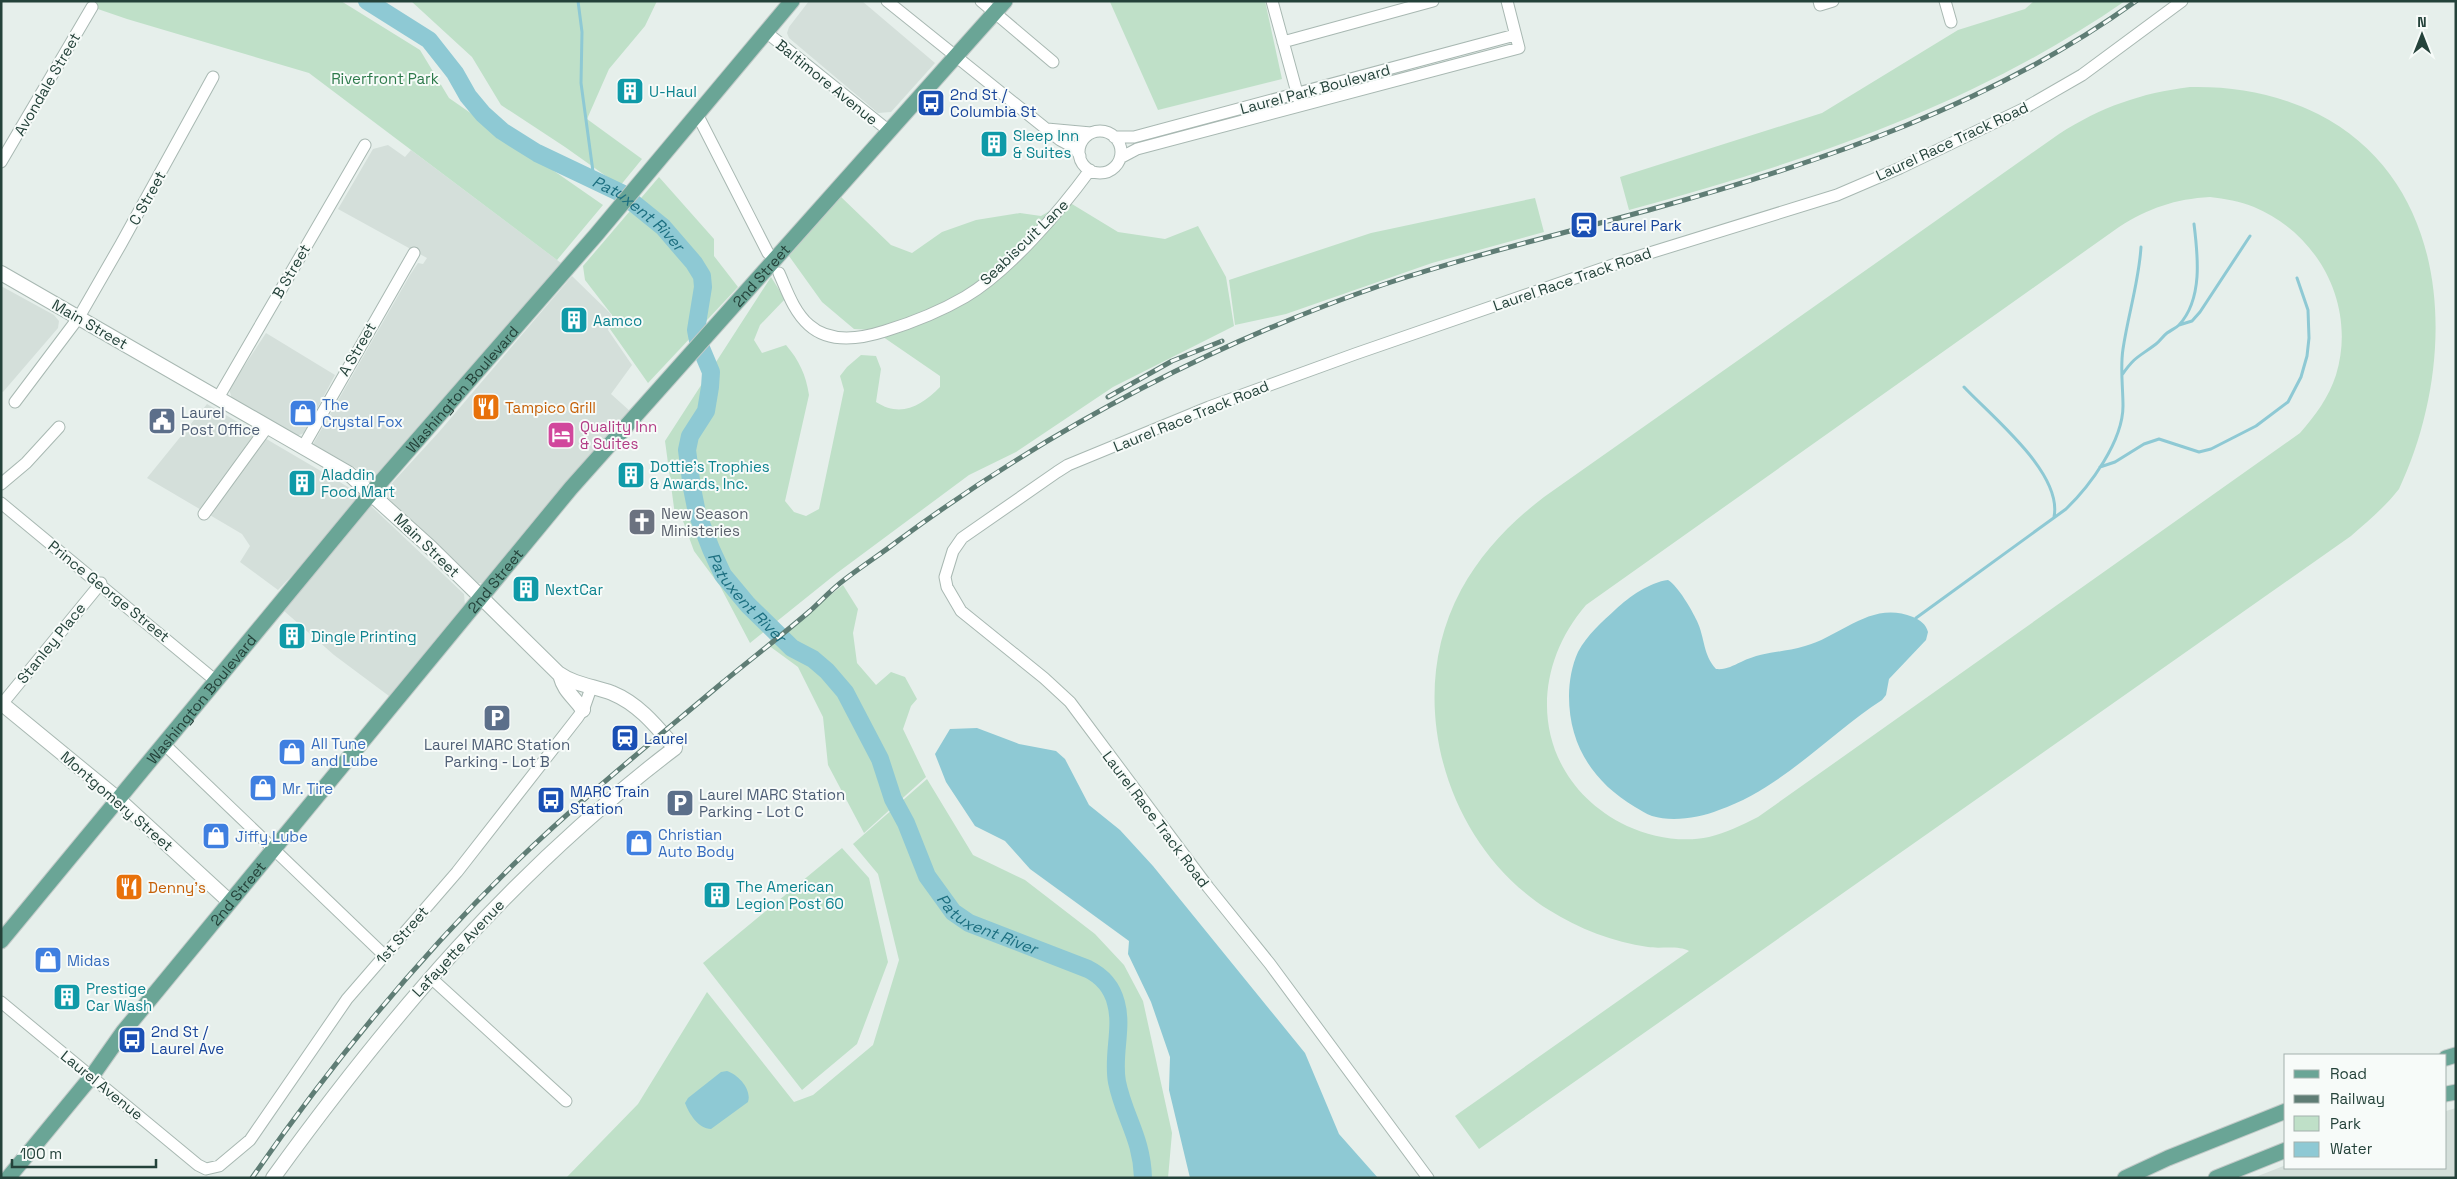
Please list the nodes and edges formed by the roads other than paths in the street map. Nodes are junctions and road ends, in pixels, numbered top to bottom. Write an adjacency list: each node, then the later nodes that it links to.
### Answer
1 (792, 1): 15 (main road, Washington Boulevard)
2 (887, 1): 18 (street)
3 (981, 1): 13 (street)
4 (1005, 1): 13 (main road, 2nd Street)
5 (1272, 1): 17 (street)
6 (1433, 1): 17 (street)
7 (1507, 1): 16 (street)
8 (1833, 1): 11 (street)
9 (1945, 1): 14 (street)
10 (2182, 1): 70 (street, Laurel Race Track Road)
11 (1820, 3)
12 (92, 7): 31 (street, Avondale Street)
13 (995, 13): 18 (main road, 2nd Street); 19 (street)
14 (1951, 22)
15 (766, 32): 23 (main road, Washington Boulevard); 25 (street, Baltimore Avenue)
16 (1515, 35): 21 (street, Laurel Park Boulevard); 22 (street, Laurel Park Boulevard)
17 (1283, 42): 21 (street)
18 (956, 56): 24 (street); 25 (main road, 2nd Street)
19 (1053, 62)
20 (213, 77): 37 (street, C Street)
21 (1297, 94): 22 (street); 27 (street, Laurel Park Boulevard)
22 (1300, 106): 30 (street, Laurel Park Boulevard)
23 (698, 114): 33 (street); 44 (main road, Washington Boulevard)
24 (1048, 129): 26 (street, Laurel Park Boulevard); 29 (street)
25 (889, 131): 48 (main road, 2nd Street)
26 (1091, 133): 27 (street, Laurel Park Boulevard); 29 (street)
27 (1114, 137): 30 (street)
28 (365, 145): 38 (street, B Street)
29 (1080, 156): 32 (street)
30 (1120, 158): 32 (street, Laurel Park Boulevard)
31 (1, 162)
32 (1090, 170): 36 (street, Seabiscuit Lane)
33 (768, 252)
34 (414, 253): 42 (street, A Street)
35 (1, 273): 37 (street, Main Street)
36 (779, 273)
37 (78, 317): 38 (street, Main Street); 39 (street, C Street)
38 (218, 398): 40 (street, Main Street)
39 (15, 402)
40 (268, 426): 42 (street, Main Street); 46 (street)
41 (59, 427): 43 (street)
42 (303, 447): 44 (street, Main Street)
43 (1, 484)
44 (372, 492): 48 (street, Main Street); 50 (main road, Washington Boulevard)
45 (1, 502): 47 (street, Prince George Street)
46 (204, 514)
47 (101, 583): 50 (street, Prince George Street); 52 (street, Stanley Place)
48 (481, 599): 49 (street, Main Street); 57 (main road, 2nd Street)
49 (560, 675): 51 (street, Main Street); 53 (street)
50 (216, 681): 54 (main road, Washington Boulevard)
51 (591, 688): 53 (street, 1st Street); 55 (street, Main Street)
52 (2, 704): 56 (street, Montgomery Street)
53 (583, 710): 60 (street, 1st Street)
54 (164, 744): 56 (main road, Washington Boulevard); 57 (street)
55 (675, 748): 61 (street, Lafayette Avenue)
56 (118, 799): 58 (street, Montgomery Street); 59 (main road, Washington Boulevard)
57 (273, 849): 58 (main road, 2nd Street); 60 (street)
58 (230, 902): 63 (main road, 2nd Street)
59 (1, 941)
60 (384, 955): 67 (street, 1st Street)
61 (430, 977): 64 (street); 69 (street, Lafayette Avenue)
62 (1, 1002): 63 (street, Laurel Avenue)
63 (92, 1076): 67 (street, Laurel Avenue); 68 (main road, 2nd Street)
64 (566, 1101)
65 (2284, 1112): 71 (main road)
66 (2284, 1151): 72 (main road)
67 (203, 1168)
68 (8, 1178)
69 (273, 1178)
70 (1428, 1178)
71 (2125, 1178)
72 (2216, 1178)

